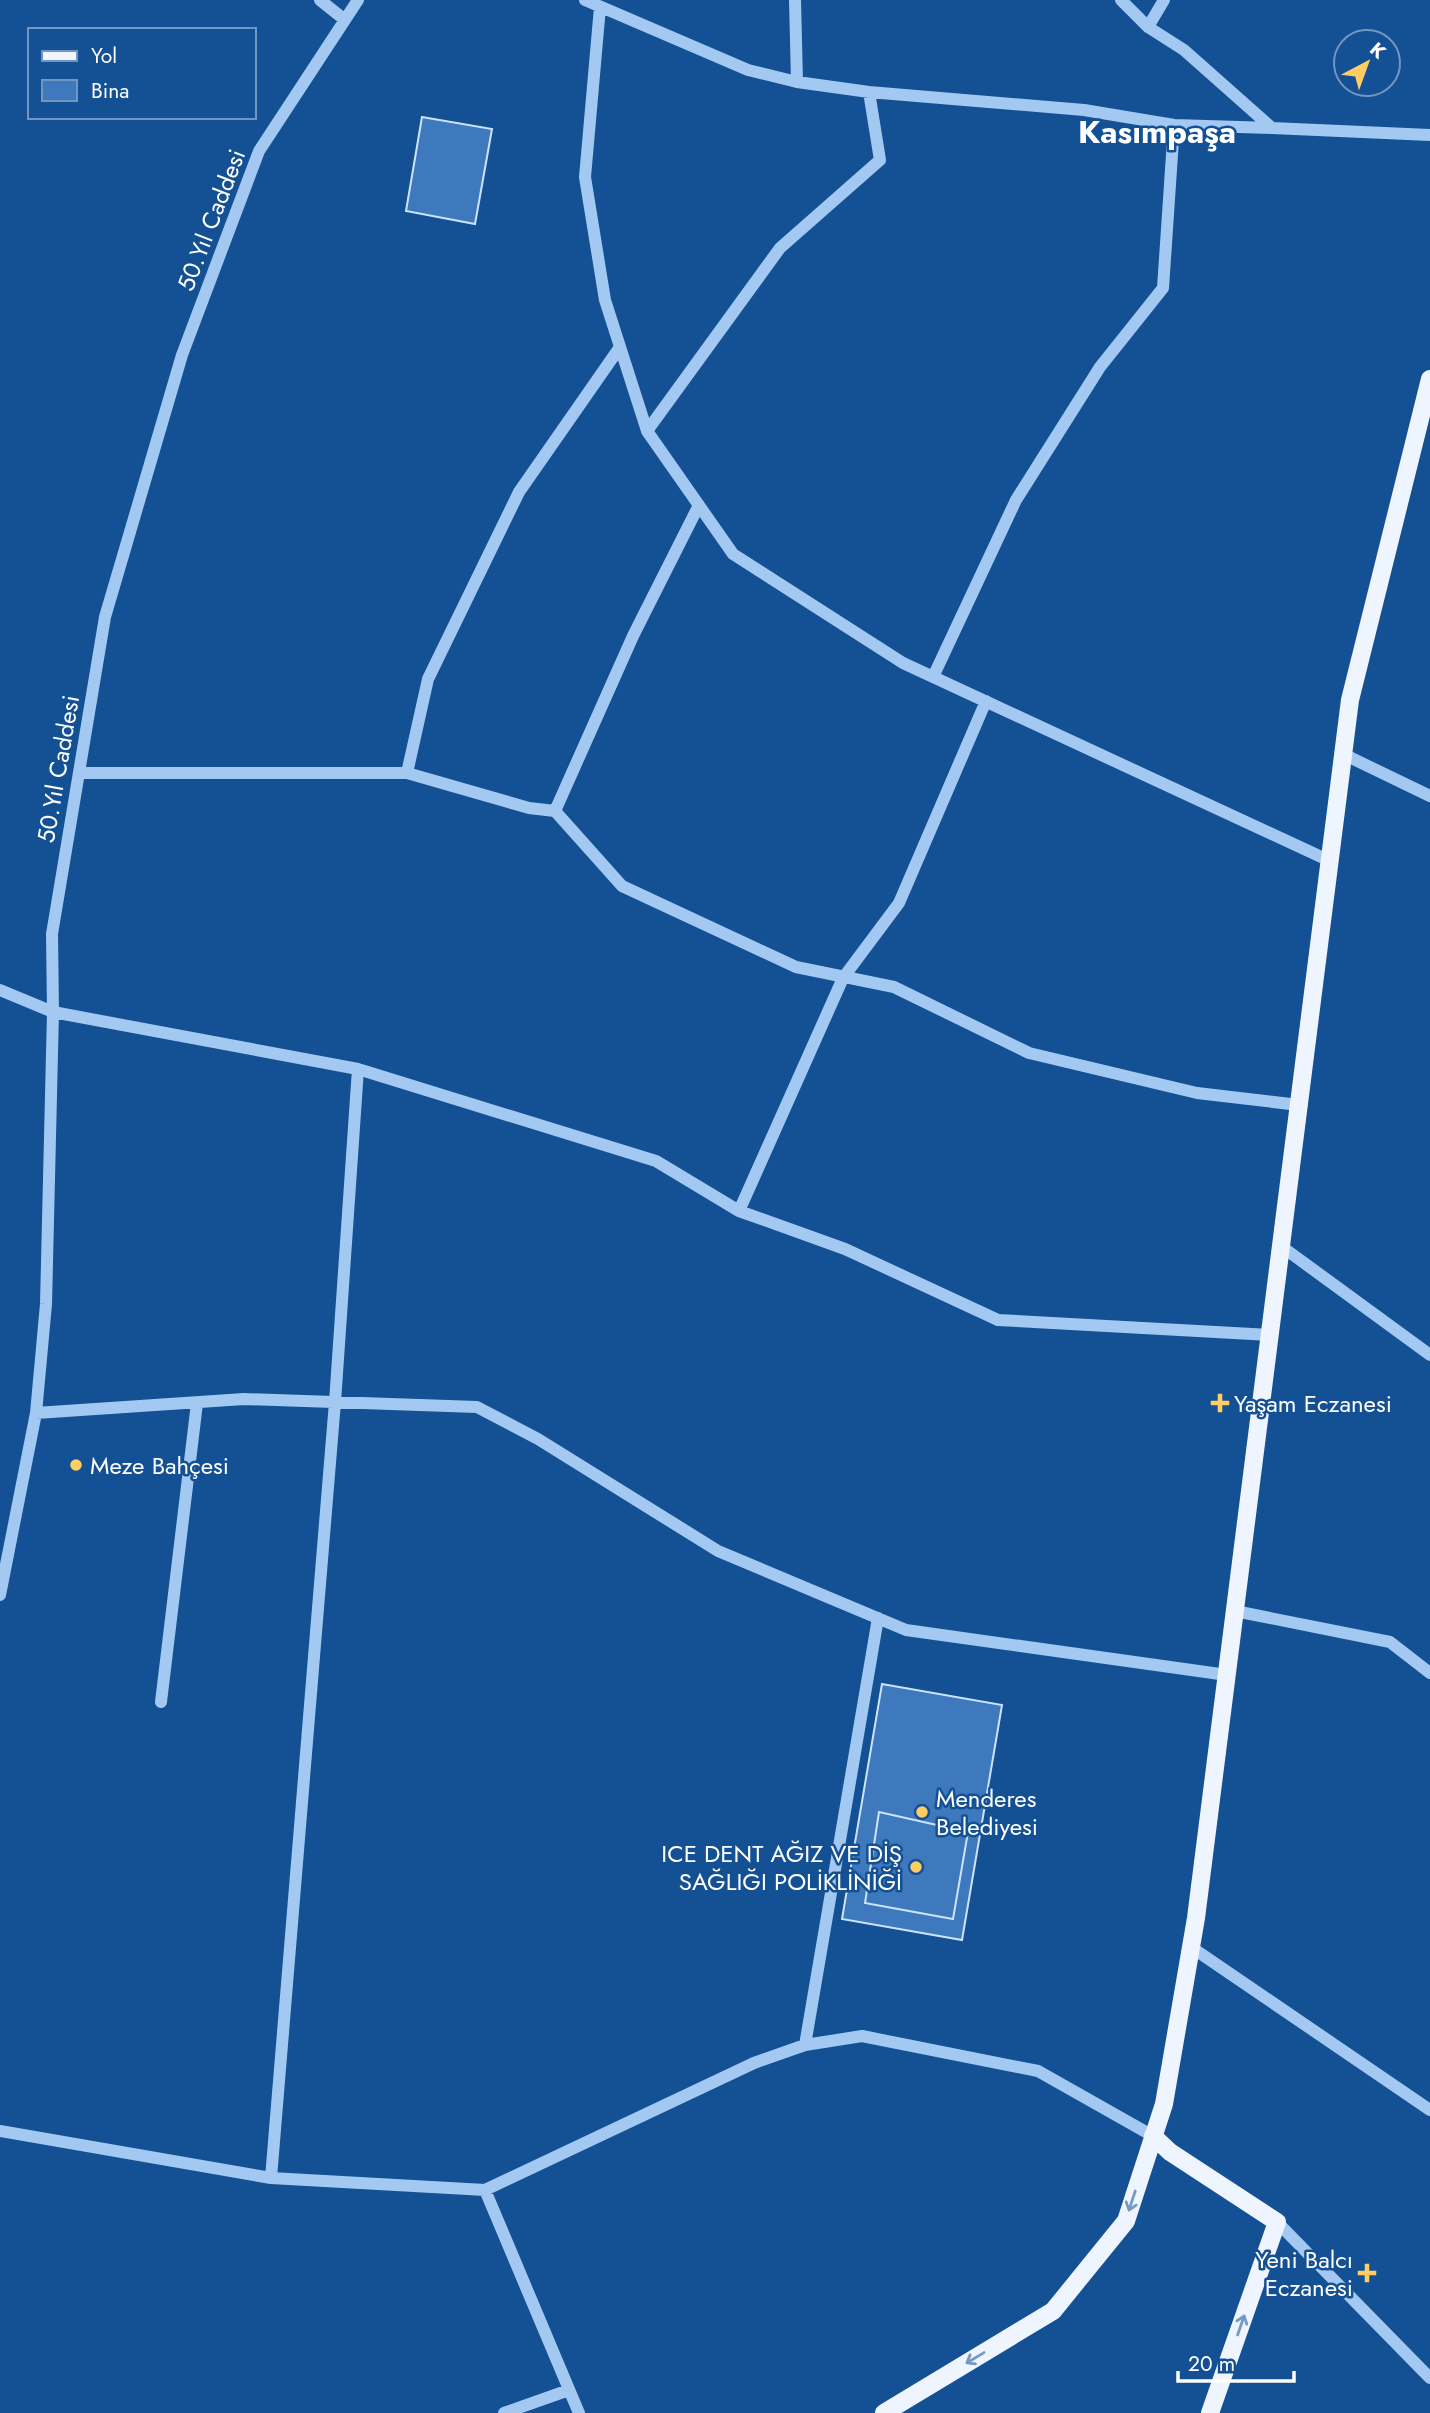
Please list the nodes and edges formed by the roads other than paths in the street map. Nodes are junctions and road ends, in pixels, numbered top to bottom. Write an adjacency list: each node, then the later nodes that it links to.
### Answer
1 (320, 0): 8 (street)
2 (358, 0): 8 (street, 50.Yıl Caddesi)
3 (585, 0): 7 (street)
4 (795, 0): 10 (street)
5 (1121, 0): 9 (street)
6 (1164, 0): 9 (street)
7 (600, 7): 10 (street); 15 (street)
8 (345, 20): 23 (street, 50.Yıl Caddesi)
9 (1148, 27): 13 (street)
10 (797, 82): 11 (street)
11 (869, 92): 12 (street); 17 (street)
12 (1174, 125): 13 (street); 19 (street)
13 (1272, 128): 14 (street)
14 (1430, 135)
15 (620, 347): 17 (street); 22 (street)
16 (1430, 379): 21 (main road)
17 (647, 431): 18 (street)
18 (699, 505): 19 (street); 25 (street)
19 (933, 677): 20 (street)
20 (986, 701): 26 (street); 27 (street)
21 (1343, 754): 24 (street); 26 (main road)
22 (408, 772): 23 (street); 25 (street)
23 (79, 773): 29 (street, 50.Yıl Caddesi)
24 (1430, 796)
25 (555, 811): 27 (street)
26 (1330, 861): 31 (main road)
27 (843, 978): 31 (street); 32 (street)
28 (0, 990): 29 (street)
29 (53, 1012): 30 (street); 38 (street, 50.Yıl Caddesi)
30 (358, 1069): 32 (street); 36 (street)
31 (1299, 1105): 33 (main road)
32 (739, 1211): 34 (street)
33 (1281, 1246): 34 (main road); 35 (street)
34 (1270, 1335): 40 (main road)
35 (1430, 1355)
36 (335, 1402): 37 (street); 41 (street); 50 (street)
37 (198, 1403): 38 (street); 44 (street)
38 (36, 1413): 39 (street, 50.Yıl Caddesi)
39 (0, 1595)
40 (1235, 1611): 42 (street); 43 (main road)
41 (878, 1618): 43 (street); 46 (street)
42 (1430, 1672)
43 (1227, 1675): 45 (main road)
44 (161, 1702)
45 (1191, 1947): 47 (street); 49 (main road)
46 (805, 2045): 49 (street); 51 (street)
47 (1430, 2110)
48 (0, 2131): 50 (street)
49 (1153, 2136): 52 (main road); 57 (main road, one-way to 57)
50 (271, 2178): 51 (street)
51 (485, 2190): 54 (street)
52 (1277, 2222): 53 (street); 58 (main road, one-way to 52)
53 (1430, 2378)
54 (569, 2390): 55 (street); 56 (street)
55 (504, 2413)
56 (579, 2413)
57 (884, 2413)
58 (1210, 2413)

